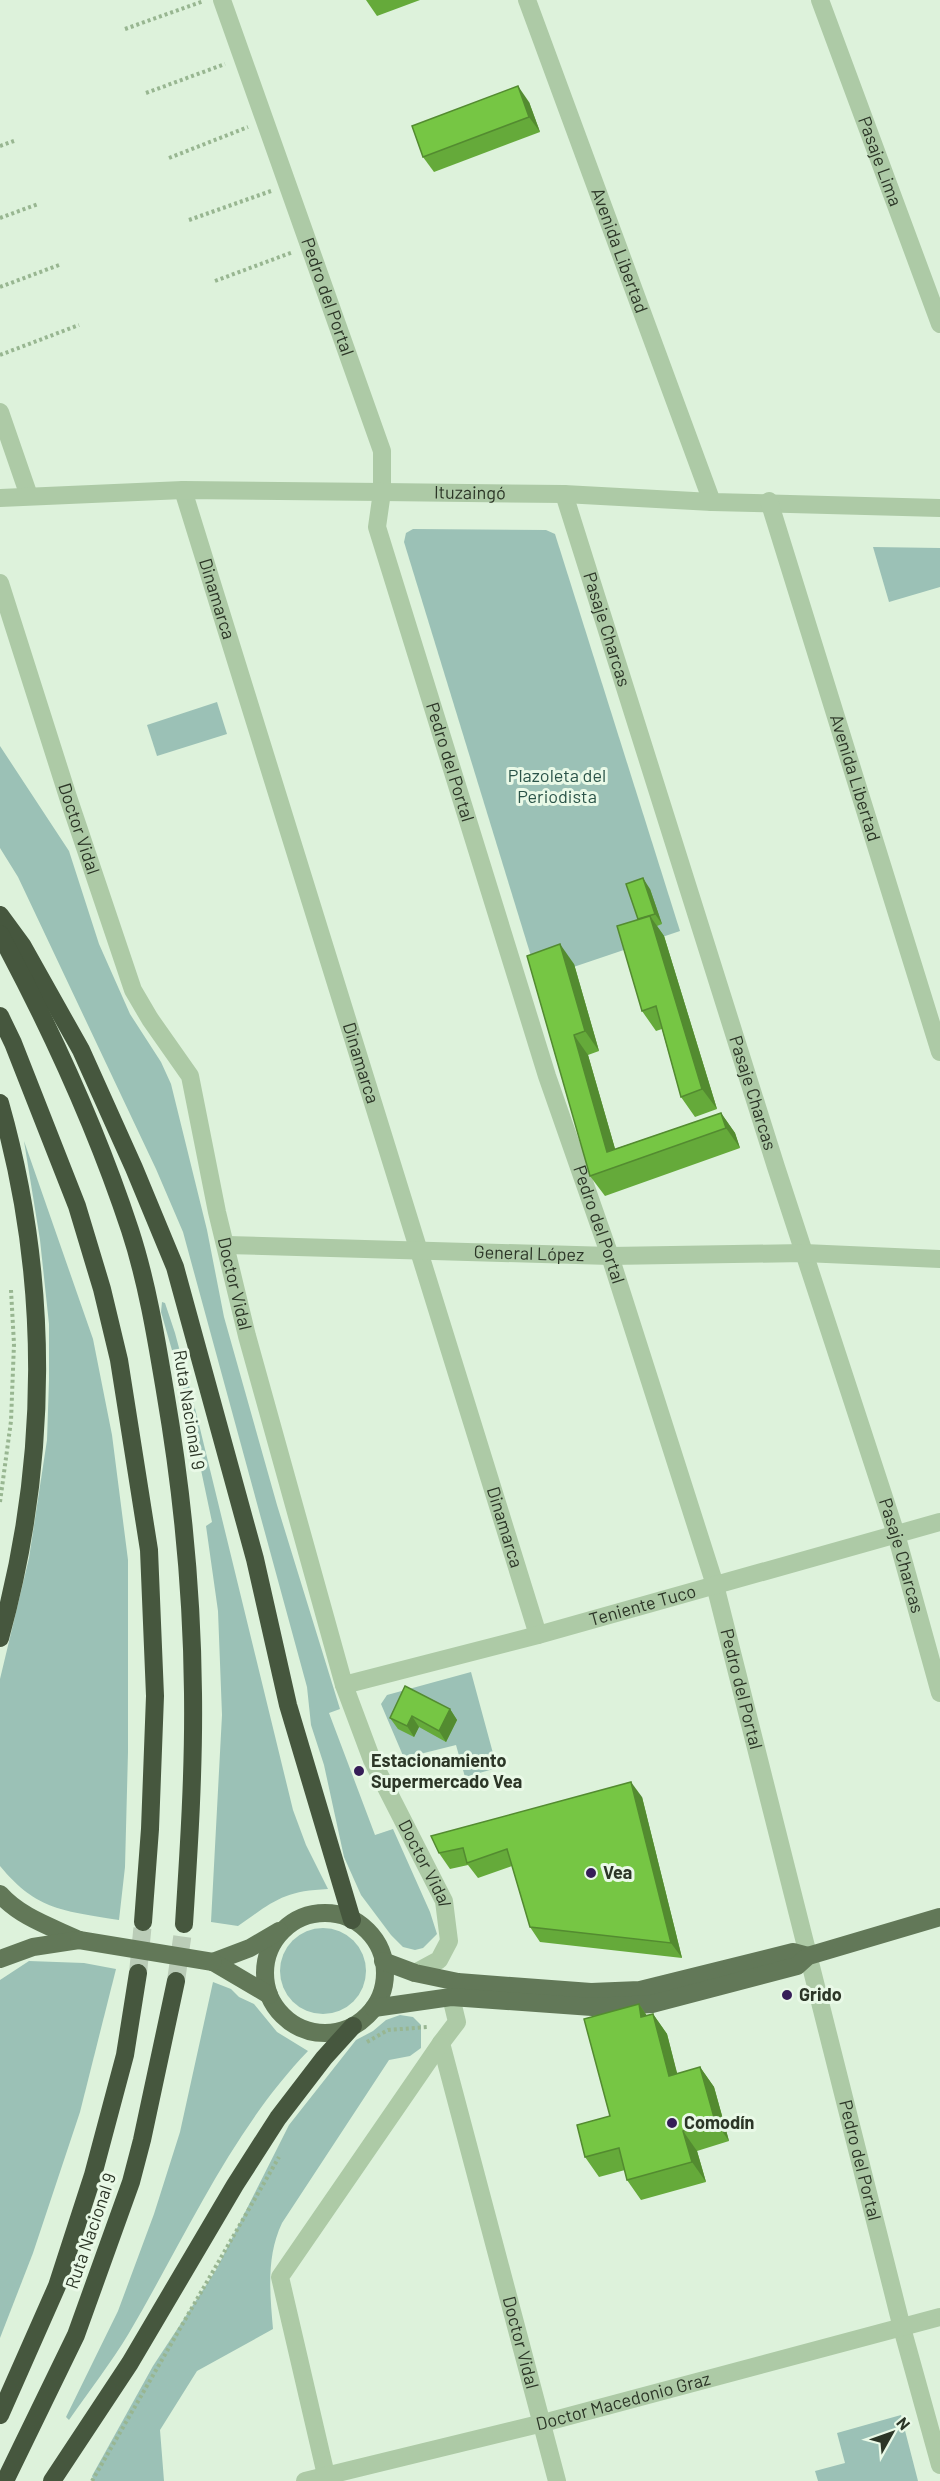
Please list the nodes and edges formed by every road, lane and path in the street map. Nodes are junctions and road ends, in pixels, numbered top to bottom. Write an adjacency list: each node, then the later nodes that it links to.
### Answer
1 (207, 0): 5 (path)
2 (222, 0): 6 (street, Pedro del Portal)
3 (527, 0): 30 (street, Avenida Libertad)
4 (820, 0): 20 (street, Pasaje Lima)
5 (125, 29)
6 (243, 57): 7 (path); 8 (street, Pedro del Portal)
7 (146, 93)
8 (266, 121): 11 (path); 12 (street, Pedro del Portal)
9 (14, 141): 10 (path)
10 (0, 146)
11 (169, 158)
12 (289, 184): 15 (path); 16 (street, Pedro del Portal)
13 (38, 204): 14 (path)
14 (0, 218)
15 (189, 220)
16 (311, 246): 18 (path); 25 (street, Pedro del Portal)
17 (59, 265): 19 (path)
18 (215, 281)
19 (0, 287)
20 (940, 324)
21 (79, 325): 22 (path)
22 (0, 355)
23 (0, 412): 27 (street)
24 (183, 490): 25 (street, Ituzaingó); 27 (street, Ituzaingó); 39 (street, Dinamarca)
25 (382, 492): 26 (street, Ituzaingó); 41 (street, Pedro del Portal)
26 (564, 494): 30 (street, Ituzaingó); 40 (street, Pasaje Charcas)
27 (29, 496): 28 (street, Ituzaingó)
28 (0, 498)
29 (769, 501): 30 (street, Ituzaingó); 31 (street, Ituzaingó); 36 (street, Avenida Libertad)
30 (712, 502)
31 (940, 508)
32 (0, 583): 38 (street, Doctor Vidal)
33 (0, 915): 54 (highway)
34 (0, 934): 56 (highway, Ruta Nacional 9)
35 (0, 1016): 55 (highway)
36 (940, 1052)
37 (0, 1103): 49 (highway)
38 (226, 1245): 39 (street, General López); 50 (street, Doctor Vidal)
39 (418, 1251): 41 (street, General López); 48 (street, Dinamarca)
40 (804, 1253): 41 (street, General López); 42 (street, General López); 46 (street, Pasaje Charcas)
41 (609, 1256): 47 (street, Pedro del Portal)
42 (940, 1259)
43 (11, 1279): 44 (path)
44 (0, 1502)
45 (940, 1522): 46 (street, Teniente Tuco)
46 (896, 1534): 47 (street, Teniente Tuco); 51 (street, Pasaje Charcas)
47 (715, 1585): 48 (street, Teniente Tuco); 59 (street, Pedro del Portal)
48 (538, 1635): 50 (street, Teniente Tuco)
49 (0, 1638)
50 (344, 1685): 63 (street, Doctor Vidal)
51 (940, 1693)
52 (0, 1894): 58 (main road)
53 (940, 1917): 59 (main road)
54 (352, 1920): 57 (main road); 61 (main road)
55 (142, 1922)
56 (184, 1924)
57 (285, 1928): 62 (main road); 66 (main road)
58 (79, 1940): 60 (main road); 62 (main road, bridge)
59 (808, 1956): 63 (main road); 67 (main road); 75 (street, Pedro del Portal)
60 (0, 1959)
61 (383, 1961): 63 (main road); 68 (main road)
62 (213, 1962): 66 (main road)
63 (415, 1972)
64 (138, 1973): 76 (highway, Ruta Nacional 9)
65 (176, 1981): 80 (highway, Ruta Nacional 9)
66 (269, 1995): 70 (main road)
67 (451, 1997): 68 (main road); 69 (street)
68 (374, 2008): 70 (main road)
69 (457, 2022): 71 (street); 72 (path)
70 (353, 2026): 81 (highway)
71 (441, 2043): 77 (street, Doctor Vidal); 79 (street)
72 (357, 2048)
73 (282, 2151): 82 (path)
74 (940, 2317): 75 (street, Doctor Macedonio Graz)
75 (902, 2328): 77 (street, Doctor Macedonio Graz); 78 (street, Pedro del Portal)
76 (0, 2415)
77 (543, 2423): 79 (street, Doctor Macedonio Graz); 84 (street, Doctor Vidal)
78 (940, 2465)
79 (326, 2475): 83 (street, Doctor Macedonio Graz)
80 (5, 2481)
81 (52, 2481)
82 (92, 2481)
83 (305, 2481)
84 (557, 2481)

